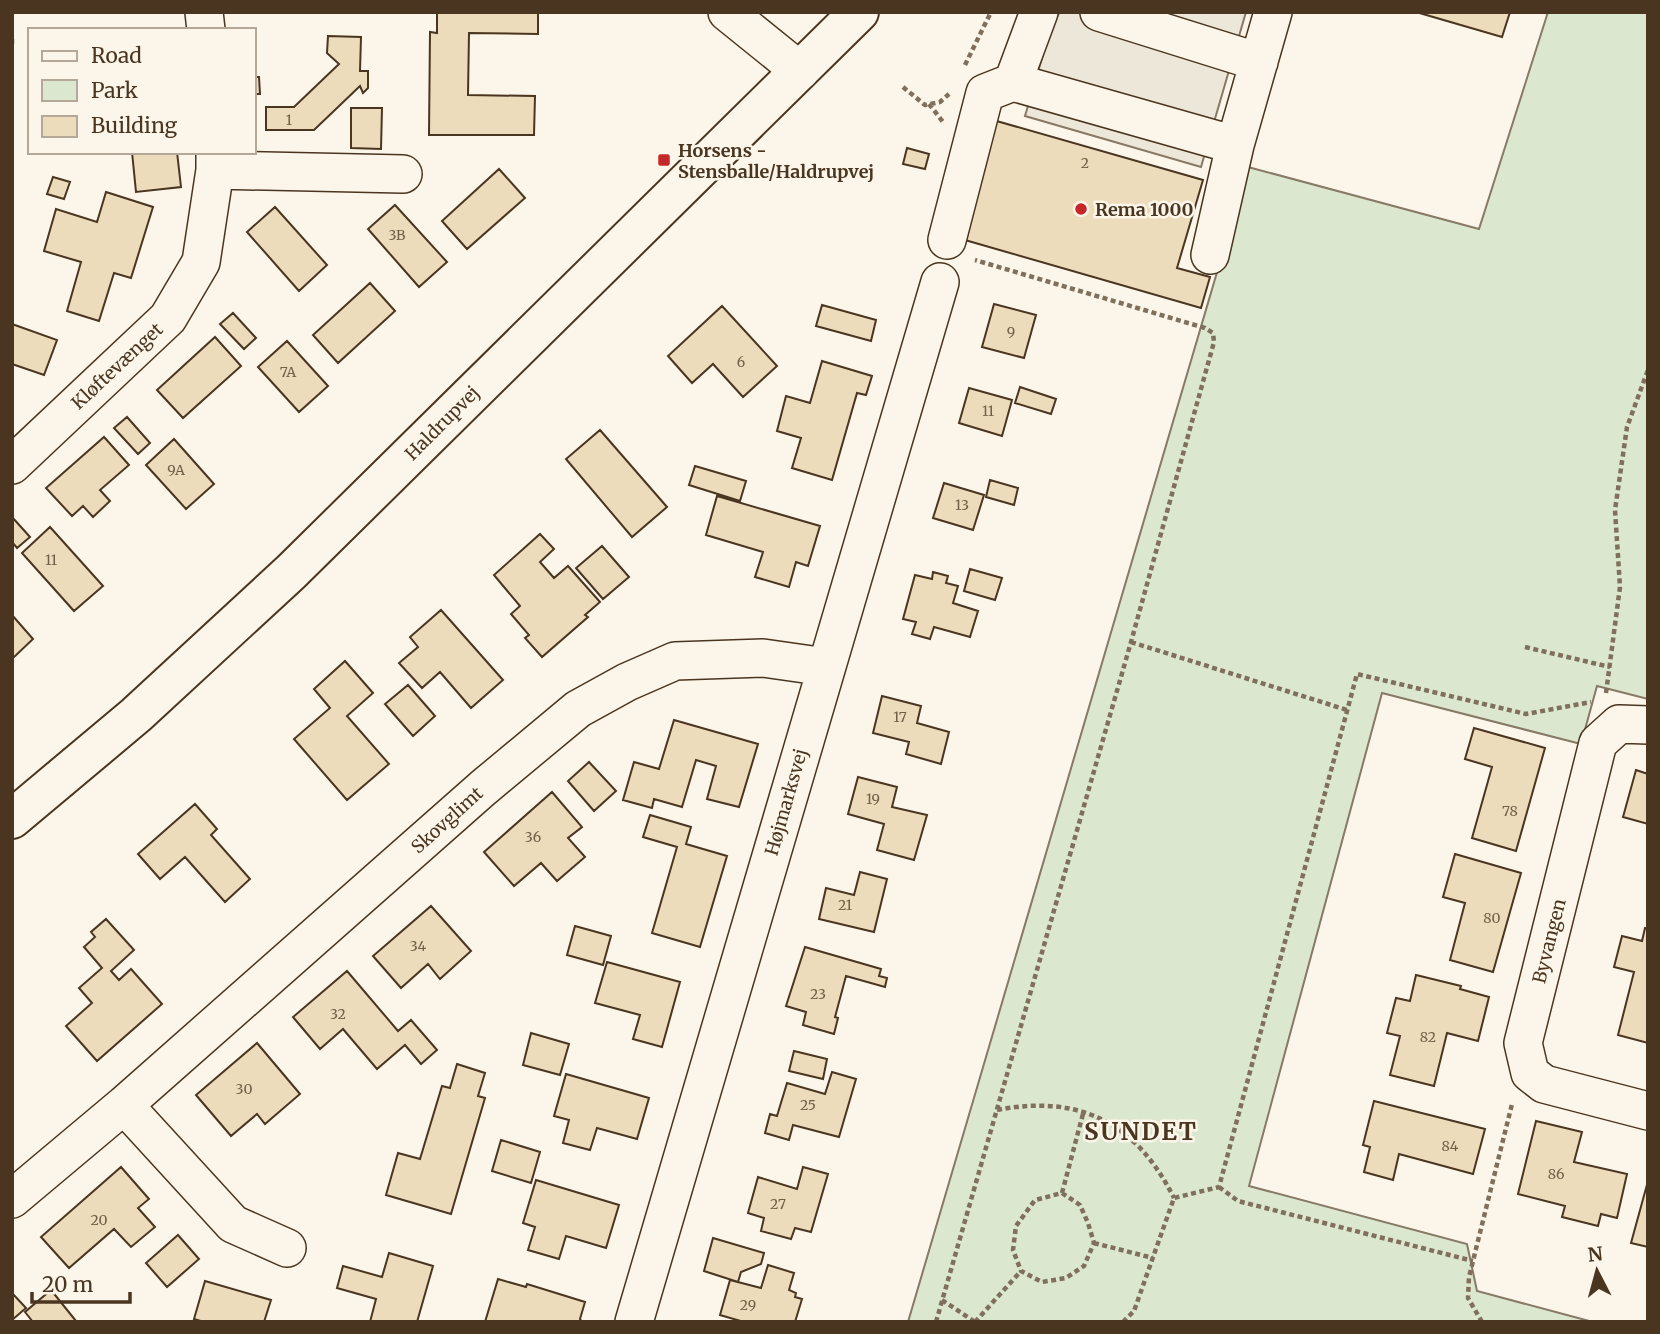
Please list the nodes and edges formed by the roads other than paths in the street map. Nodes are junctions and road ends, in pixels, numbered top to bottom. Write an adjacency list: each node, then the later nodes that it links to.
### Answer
1 (727, 12): 7 (street)
2 (859, 12): 7 (main road, Haldrupvej)
3 (1039, 12): 8 (street)
4 (1099, 12): 6 (street)
5 (1273, 12): 6 (street)
6 (1259, 62): 9 (street)
7 (800, 71): 18 (main road, Haldrupvej)
8 (1013, 82): 9 (street); 12 (street)
9 (1235, 145): 13 (street)
10 (215, 161): 11 (street, Kløftevænget); 15 (street, Kløftevænget)
11 (403, 174)
12 (959, 250)
13 (1210, 255)
14 (940, 282): 16 (street, Højmarksvej)
15 (12, 465)
16 (826, 667): 19 (street, Skovglimt); 23 (street, Højmarksvej)
17 (1624, 716): 20 (street, Byvangen)
18 (12, 819)
19 (124, 1105): 21 (street, Skovglimt); 22 (street)
20 (1648, 1111)
21 (12, 1199)
22 (287, 1248)
23 (635, 1322)

